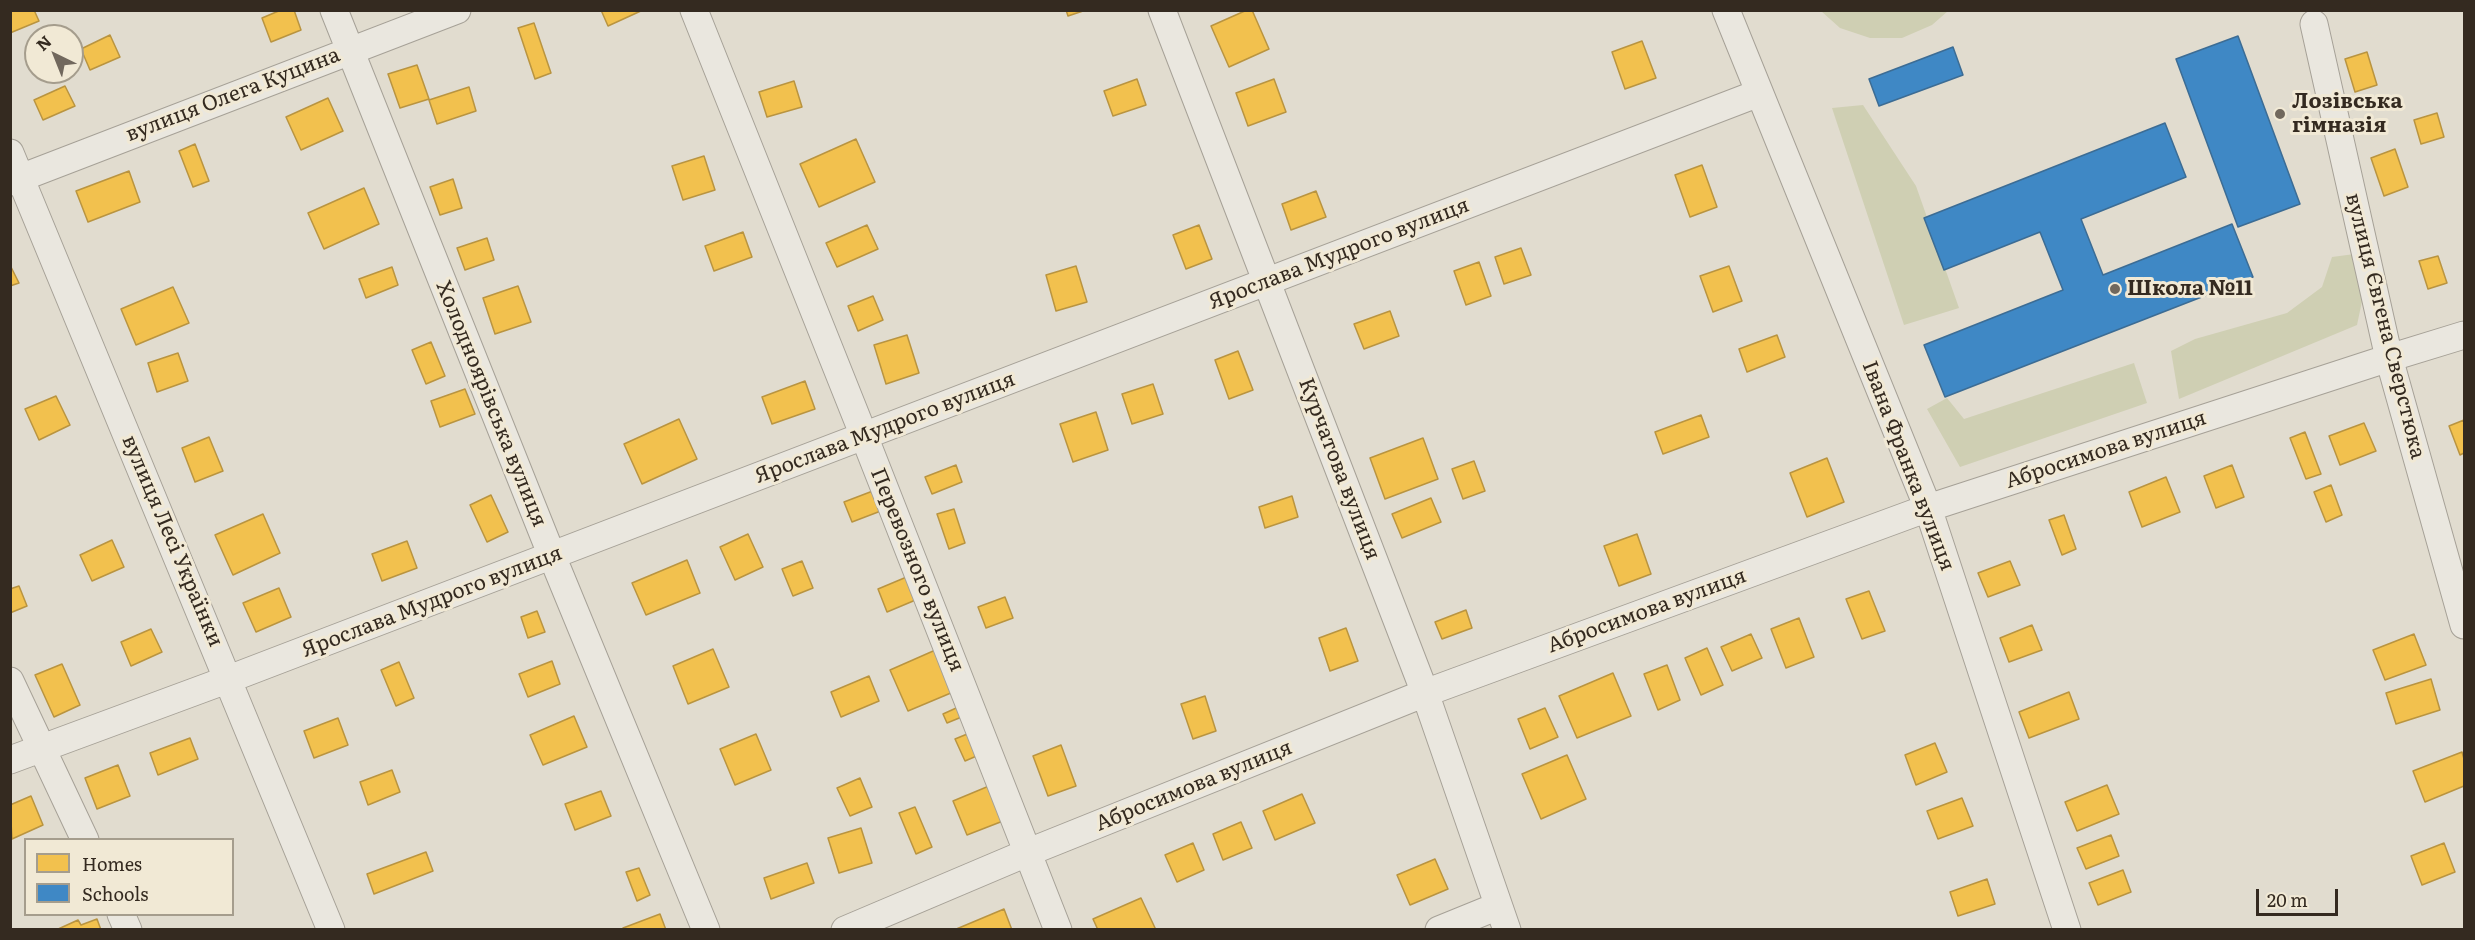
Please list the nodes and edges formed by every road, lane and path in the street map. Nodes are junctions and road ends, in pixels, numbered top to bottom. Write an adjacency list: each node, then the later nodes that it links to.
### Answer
1 (334, 10): 7 (street, Холодноярівська вулиця)
2 (457, 10): 7 (street, вулиця Олега Куцина)
3 (694, 10): 13 (street, Перевозного вулиця)
4 (1162, 10): 10 (street, Курчатова вулиця)
5 (1726, 10): 8 (street, Івана Франка вулиця)
6 (2314, 24): 12 (street, вулиця Євгена Сверстюка)
7 (350, 50): 9 (street, вулиця Олега Куцина); 15 (street, Холодноярівська вулиця)
8 (1759, 93): 10 (street, Ярослава Мудрого вулиця); 14 (street, Івана Франка вулиця)
9 (14, 171): 17 (street, вулиця Лесі Українки)
10 (1267, 282): 13 (street, Ярослава Мудрого вулиця); 19 (street, Курчатова вулиця)
11 (2464, 335): 12 (street, Абросимова вулиця)
12 (2389, 358): 14 (street, Абросимова вулиця); 16 (street, вулиця Євгена Сверстюка)
13 (864, 436): 15 (street, Ярослава Мудрого вулиця); 23 (street, Перевозного вулиця)
14 (1928, 508): 19 (street, Абросимова вулиця); 32 (street, Івана Франка вулиця)
15 (552, 556): 17 (street, Ярослава Мудрого вулиця); 28 (street, Холодноярівська вулиця)
16 (2464, 625)
17 (229, 679): 20 (street, Ярослава Мудрого вулиця); 27 (street, вулиця Лесі Українки)
18 (10, 681): 20 (street)
19 (1425, 693): 23 (street, Абросимова вулиця); 25 (street, Курчатова вулиця)
20 (42, 748): 21 (street, Ярослава Мудрого вулиця); 22 (street)
21 (10, 760)
22 (84, 838)
23 (1029, 852): 29 (street, Абросимова вулиця); 30 (street, Перевозного вулиця)
24 (121, 916): 26 (street)
25 (1503, 918): 31 (street)
26 (128, 930)
27 (331, 930)
28 (705, 930)
29 (845, 930)
30 (1058, 930)
31 (1439, 930)
32 (2067, 930)

